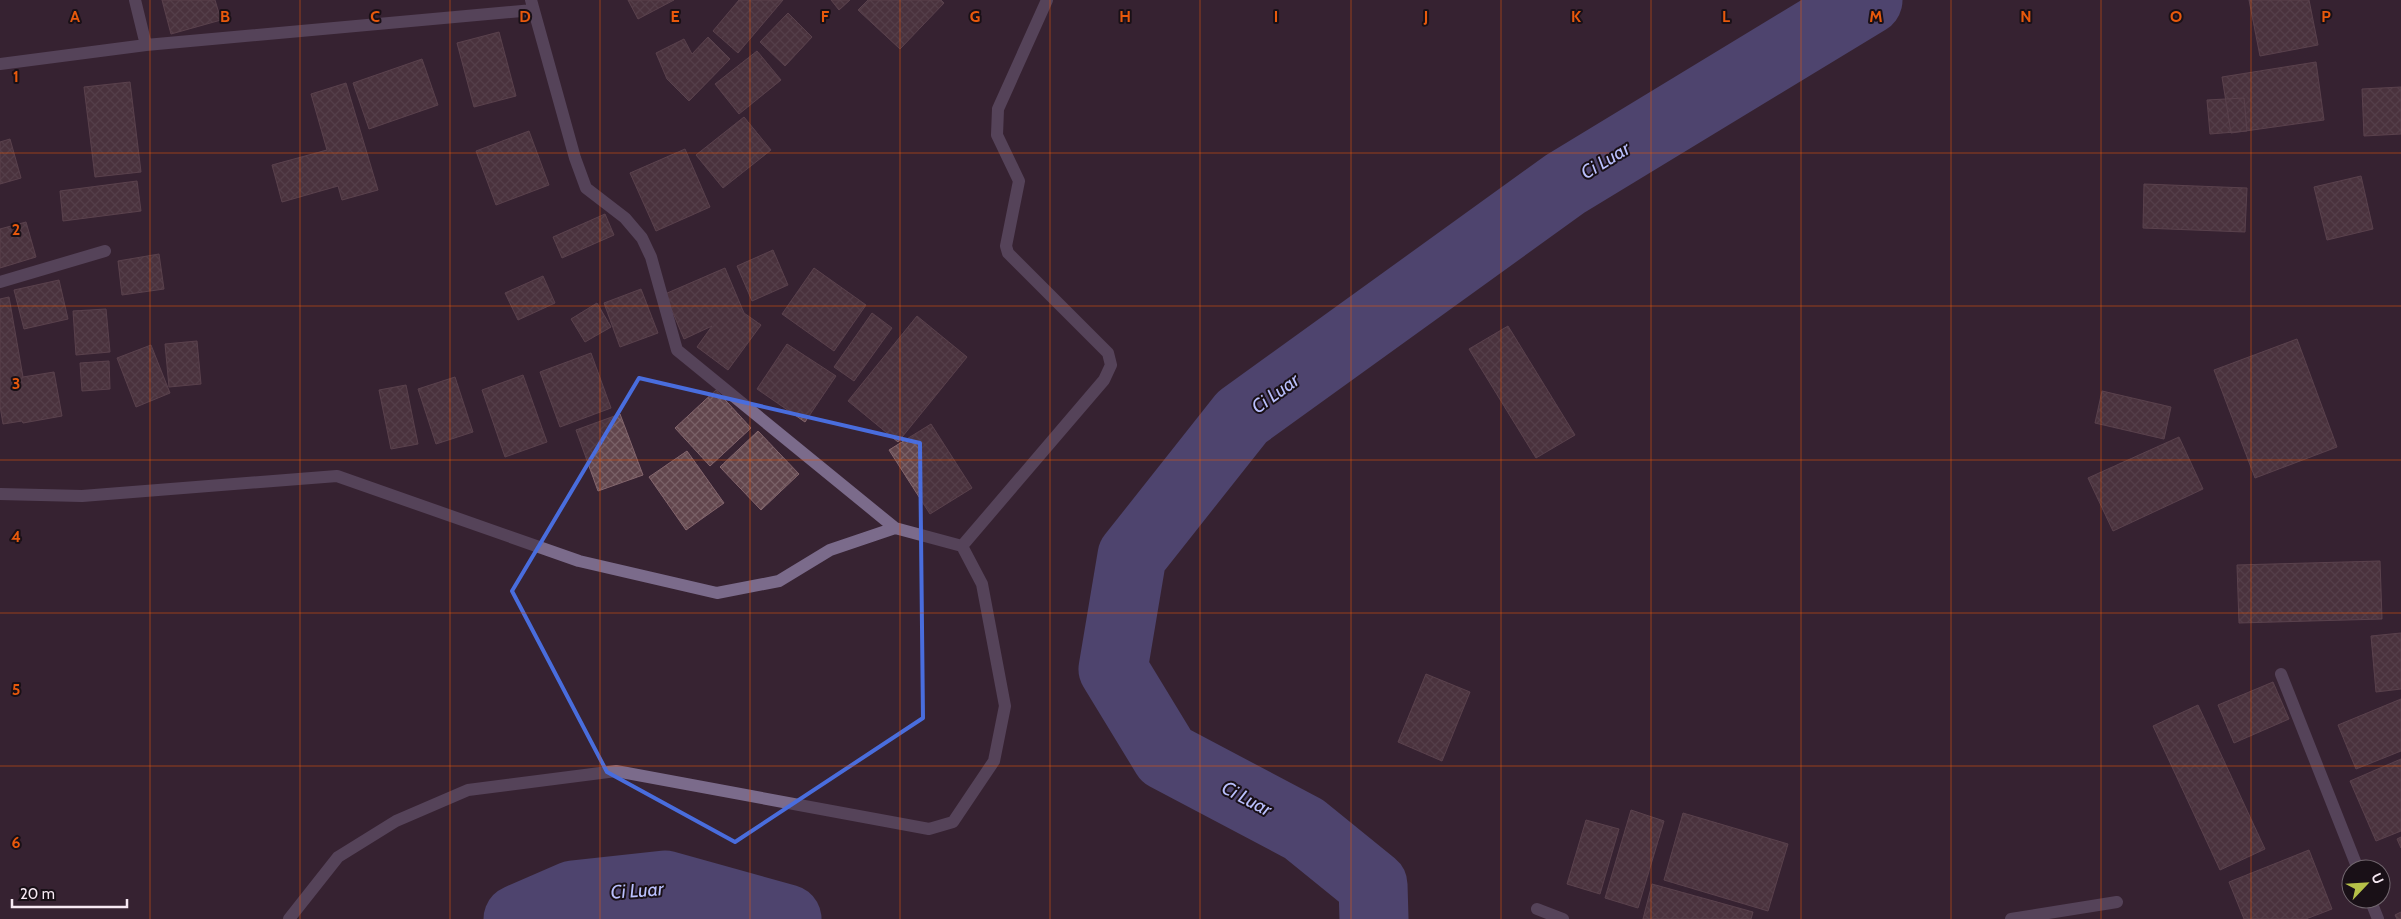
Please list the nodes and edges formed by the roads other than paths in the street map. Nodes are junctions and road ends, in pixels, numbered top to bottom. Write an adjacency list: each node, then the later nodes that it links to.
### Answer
1 (135, 0): 4 (street)
2 (1047, 0): 10 (street)
3 (532, 5): 4 (street); 9 (street)
4 (146, 45): 5 (street)
5 (0, 64)
6 (105, 251): 7 (street)
7 (0, 282)
8 (0, 494): 9 (street)
9 (894, 528): 10 (street)
10 (962, 546): 15 (street)
11 (2281, 674): 12 (street)
12 (2354, 859)
13 (2117, 902): 17 (street)
14 (1537, 909): 16 (street)
15 (289, 919)
16 (1564, 919)
17 (2011, 919)

